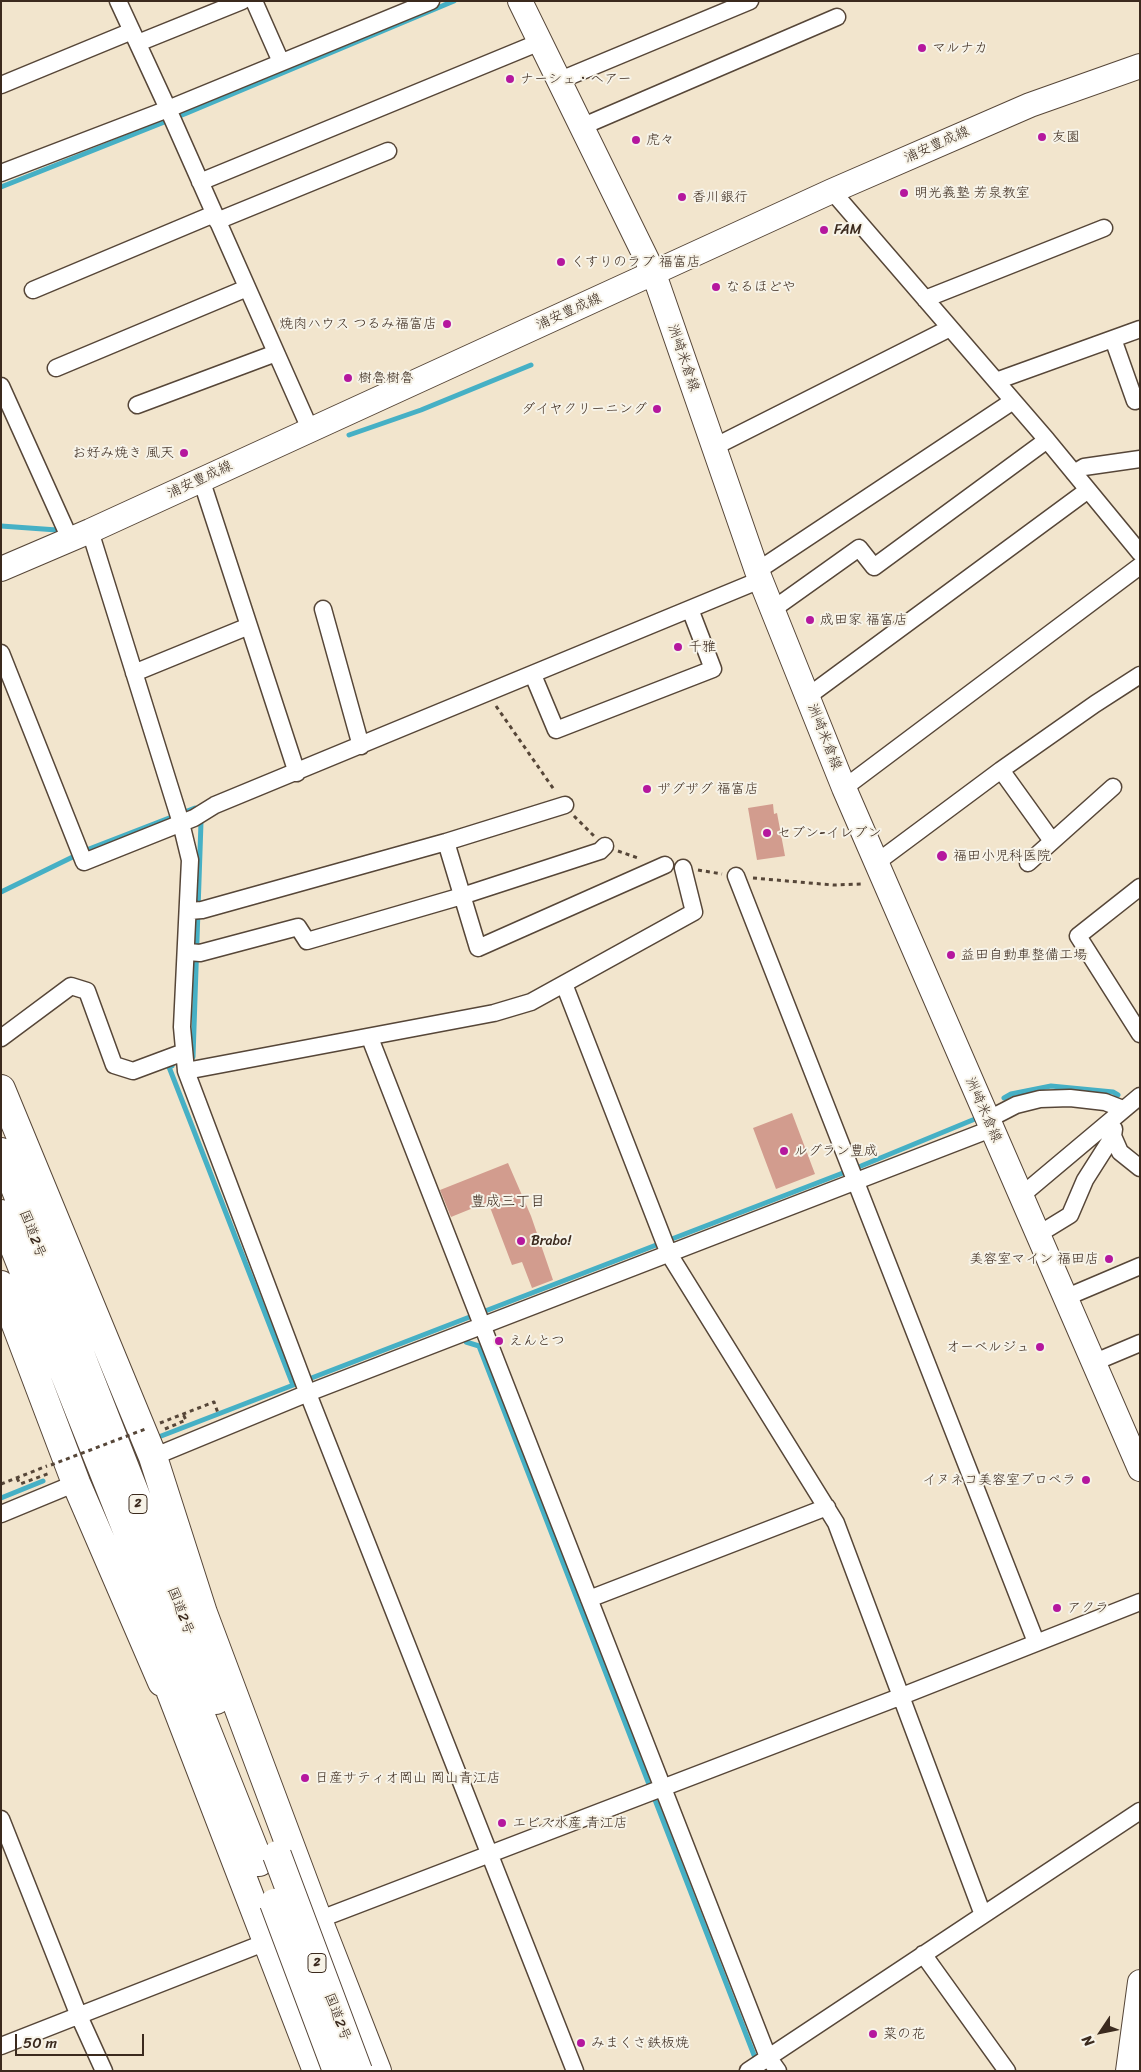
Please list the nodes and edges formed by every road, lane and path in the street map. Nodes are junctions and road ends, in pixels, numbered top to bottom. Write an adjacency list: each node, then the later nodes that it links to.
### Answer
1 (118, 1): 8 (street)
2 (242, 1): 8 (street)
3 (254, 1): 10 (street)
4 (430, 1): 10 (street)
5 (520, 1): 9 (main road, 洲崎米倉線)
6 (750, 1): 12 (street)
7 (837, 17): 15 (street)
8 (130, 35): 13 (street); 14 (street)
9 (540, 42): 12 (main road, 洲崎米倉線); 18 (street)
10 (281, 62): 14 (street)
11 (1140, 66): 19 (main road, 浦安豊成線)
12 (558, 81): 15 (main road, 洲崎米倉線)
13 (1, 84)
14 (171, 115): 17 (street); 18 (street)
15 (581, 127): 22 (main road, 洲崎米倉線)
16 (388, 151): 20 (street)
17 (1, 173)
18 (200, 182): 20 (street)
19 (832, 191): 22 (main road, 浦安豊成線); 25 (street)
20 (215, 217): 23 (street); 24 (street)
21 (1104, 228): 25 (street)
22 (654, 274): 36 (main road, 浦安豊成線); 38 (main road, 洲崎米倉線)
23 (247, 288): 29 (street); 30 (street)
24 (33, 290)
25 (925, 299): 26 (street)
26 (950, 328): 31 (street); 38 (street)
27 (1140, 329): 28 (street)
28 (1113, 339): 31 (street); 33 (street)
29 (276, 353): 35 (street); 36 (street)
30 (56, 368)
31 (996, 381): 34 (street)
32 (1, 386): 43 (street)
33 (1135, 401)
34 (1014, 402): 37 (street); 47 (street)
35 (138, 405)
36 (310, 429): 41 (main road, 浦安豊成線)
37 (1047, 440): 40 (street); 50 (street)
38 (714, 447): 47 (main road, 洲崎米倉線)
39 (1140, 459): 40 (street)
40 (1074, 473): 42 (street)
41 (201, 479): 43 (main road, 浦安豊成線); 51 (street)
42 (1088, 490): 44 (street); 57 (street)
43 (80, 535): 46 (main road, 浦安豊成線); 53 (street)
44 (1140, 553)
45 (1140, 566): 62 (street)
46 (1, 568)
47 (758, 576): 49 (street); 50 (main road, 洲崎米倉線)
48 (323, 609): 58 (street)
49 (690, 609): 54 (street); 54 (street)
50 (772, 610): 57 (main road, 洲崎米倉線)
51 (249, 626): 53 (street); 60 (street)
52 (1, 654): 64 (street)
53 (134, 673): 64 (street)
54 (533, 674): 56 (street)
55 (1140, 676): 59 (street)
56 (486, 694): 58 (street); 63 (path)
57 (807, 696): 62 (main road, 洲崎米倉線)
58 (361, 746): 60 (street)
59 (1002, 770): 65 (street); 71 (street)
60 (297, 773): 64 (street)
61 (1113, 787): 65 (street)
62 (844, 788): 71 (main road, 洲崎米倉線)
63 (565, 805): 66 (street); 67 (path)
64 (187, 817): 75 (street)
65 (1052, 841): 68 (street)
66 (446, 842): 74 (street); 75 (street)
67 (605, 846): 69 (path); 74 (street)
68 (1028, 863)
69 (665, 865): 74 (street)
70 (683, 868): 72 (path); 77 (street)
71 (881, 873): 72 (path); 86 (main road, 洲崎米倉線)
72 (736, 876): 90 (street)
73 (1140, 887): 78 (street)
74 (462, 896): 76 (street)
75 (195, 910): 76 (street)
76 (194, 953): 81 (street)
77 (564, 984): 80 (street); 94 (street)
78 (1140, 1034)
79 (1, 1038): 81 (street)
80 (370, 1038): 82 (street); 98 (street)
81 (184, 1052): 82 (street)
82 (186, 1071): 101 (street)
83 (1, 1088): 105 (highway, 2)
84 (1140, 1096): 85 (street)
85 (1119, 1113): 86 (street); 87 (street); 91 (street)
86 (989, 1124): 90 (street); 91 (main road, 洲崎米倉線)
87 (1113, 1136): 89 (street); 93 (street)
88 (1, 1152): 92 (highway, 国道2号 / 2)
89 (1140, 1168)
90 (852, 1173): 94 (street); 117 (street)
91 (1022, 1195): 93 (main road, 洲崎米倉線)
92 (12, 1211): 111 (highway, 国道2号 / 2); 116 (highway); 124 (highway, 国道2号 / 2)
93 (1039, 1234): 97 (main road, 洲崎米倉線)
94 (666, 1246): 98 (street); 112 (street)
95 (1140, 1266): 97 (street)
96 (1, 1285): 109 (highway)
97 (1067, 1297): 100 (main road, 洲崎米倉線)
98 (473, 1325): 101 (street); 114 (street)
99 (1140, 1343): 100 (street)
100 (1095, 1362): 106 (main road, 洲崎米倉線)
101 (305, 1385): 105 (street); 123 (street)
102 (217, 1411): 104 (path)
103 (148, 1428): 108 (path, bridge)
104 (167, 1428)
105 (153, 1457): 116 (highway, 2)
106 (1140, 1469)
107 (46, 1474): 108 (path)
108 (17, 1478): 110 (path)
109 (76, 1483): 113 (street); 119 (highway)
110 (1, 1484)
111 (116, 1506): 119 (highway); 124 (highway, 国道2号 / 2)
112 (827, 1507): 114 (street); 118 (street)
113 (1, 1514)
114 (589, 1600): 120 (street)
115 (1140, 1602): 117 (street)
116 (203, 1613): 126 (highway)
117 (1036, 1642): 118 (street)
118 (902, 1696): 120 (street); 125 (street)
119 (192, 1753): 127 (highway)
120 (655, 1790): 123 (street); 132 (street)
121 (1140, 1811): 125 (street)
122 (1, 1819): 130 (street)
123 (490, 1855): 126 (street); 138 (street)
124 (268, 1859): 135 (highway, 国道2号 / 2, bridge); 136 (highway, 国道2号 / 2, bridge)
125 (983, 1915): 128 (street)
126 (318, 1920): 127 (street); 137 (highway)
127 (267, 1942): 130 (street); 134 (highway)
128 (923, 1954): 132 (street); 139 (street)
129 (1140, 1982): 140 (main road)
130 (79, 2016): 131 (street); 133 (street)
131 (1, 2046)
132 (762, 2065)
133 (104, 2071)
134 (317, 2071)
135 (336, 2071)
136 (358, 2071)
137 (377, 2071)
138 (575, 2071)
139 (1006, 2071)
140 (1128, 2071)

